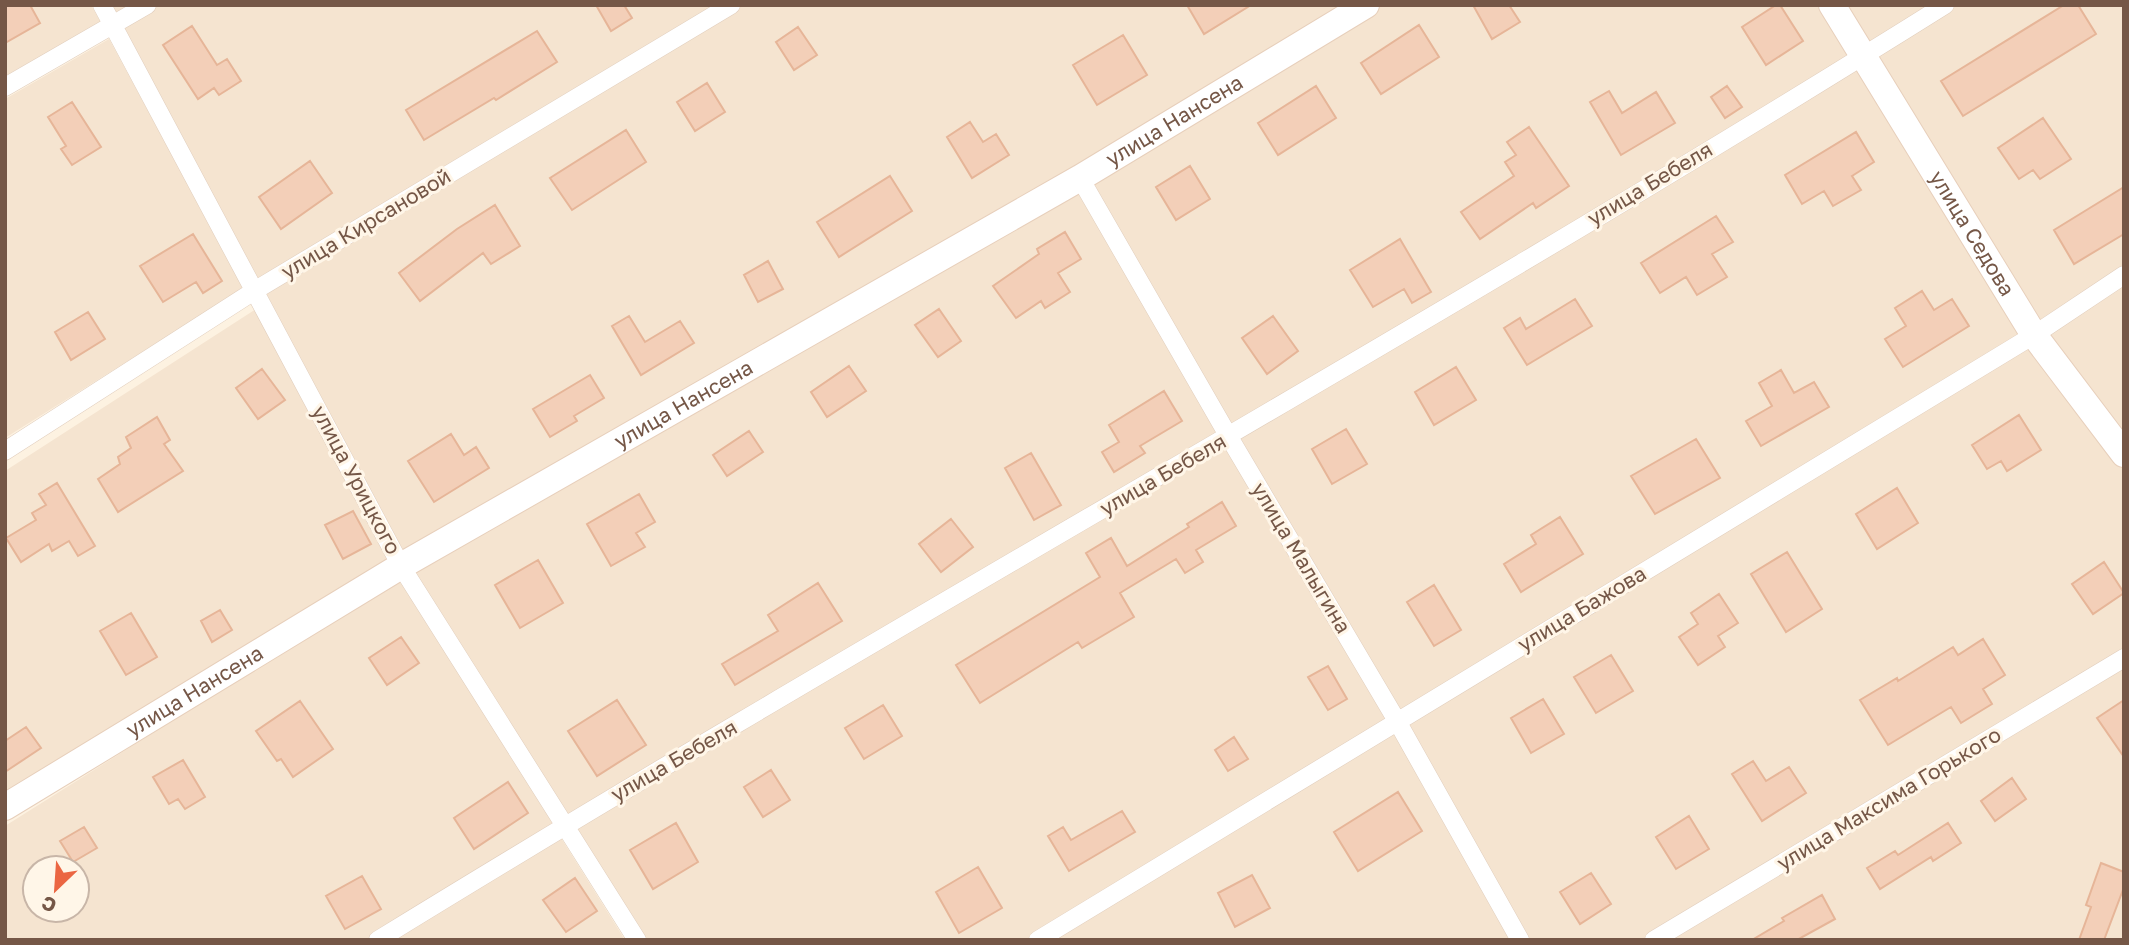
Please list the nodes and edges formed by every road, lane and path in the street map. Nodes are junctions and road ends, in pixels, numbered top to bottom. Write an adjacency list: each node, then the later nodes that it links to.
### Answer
1 (102, 5): 7 (street, улица Урицкого)
2 (148, 5): 7 (street)
3 (731, 5): 12 (street, улица Кирсановой)
4 (1366, 5): 10 (main road, улица Нансена)
5 (1832, 5): 8 (main road, улица Седова)
6 (1945, 5): 8 (street, улица Бебеля)
7 (113, 26): 9 (street); 12 (street, улица Урицкого)
8 (1863, 57): 13 (main road, улица Седова); 14 (street, улица Бебеля)
9 (5, 87)
10 (1080, 178): 14 (street, улица Малыгина); 17 (main road, улица Нансена)
11 (2124, 275): 13 (street, улица Бажова)
12 (254, 291): 15 (street, улица Кирсановой); 17 (street, улица Урицкого)
13 (2034, 335): 16 (main road, улица Седова); 19 (street, улица Бажова)
14 (1229, 437): 19 (street, улица Малыгина); 21 (street, улица Бебеля)
15 (5, 451)
16 (2124, 454)
17 (401, 566): 20 (main road, улица Нансена); 21 (street, улица Урицкого)
18 (2124, 657): 26 (street, улица Максима Горького)
19 (1397, 720): 24 (street, улица Бажова); 25 (street, улица Малыгина)
20 (5, 807)
21 (564, 826): 22 (street, улица Бебеля); 23 (street, улица Урицкого)
22 (378, 940)
23 (637, 940)
24 (1038, 940)
25 (1520, 940)
26 (1654, 940)

